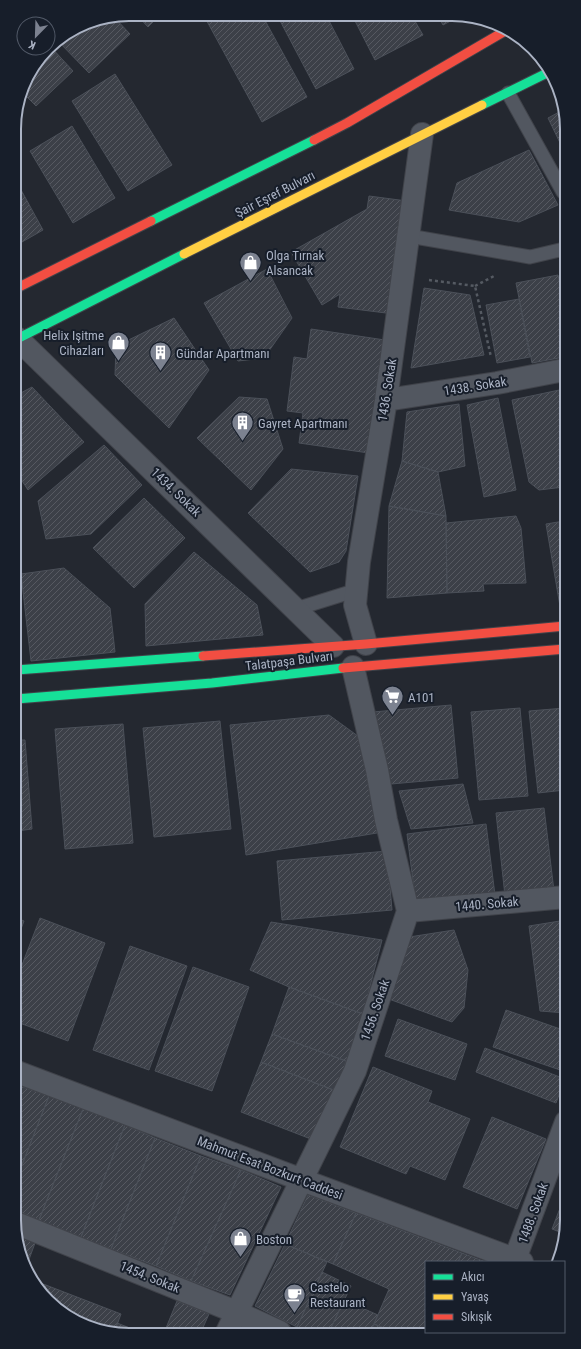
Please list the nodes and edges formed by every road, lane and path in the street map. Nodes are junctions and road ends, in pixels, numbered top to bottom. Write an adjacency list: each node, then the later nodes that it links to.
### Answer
1 (502, 33): 9 (main road)
2 (545, 74): 3 (main road, Şair Eşref Bulvarı)
3 (508, 93): 4 (main road, Şair Eşref Bulvarı); 5 (lane)
4 (422, 134): 6 (street, 1436. Sokak); 10 (main road, Şair Eşref Bulvarı)
5 (560, 187)
6 (409, 236): 7 (lane); 8 (street, 1436. Sokak)
7 (560, 250)
8 (404, 276): 13 (path); 14 (street, 1436. Sokak)
9 (21, 286)
10 (21, 336)
11 (21, 344): 16 (street, 1434. Sokak)
12 (560, 371): 13 (street, 1438. Sokak)
13 (497, 383): 14 (street, 1438. Sokak)
14 (386, 400): 15 (street, 1436. Sokak)
15 (357, 590): 16 (lane); 18 (street, 1436. Sokak)
16 (296, 609): 19 (street, 1434. Sokak)
17 (560, 626): 18 (main road, Talatpaşa Bulvarı)
18 (366, 644): 19 (main road, Talatpaşa Bulvarı)
19 (334, 646): 21 (main road); 22 (main road, Talatpaşa Bulvarı)
20 (560, 649): 21 (main road, Talatpaşa Bulvarı)
21 (353, 666): 23 (main road, Talatpaşa Bulvarı); 25 (street)
22 (21, 670)
23 (21, 699)
24 (560, 898): 25 (street, 1440. Sokak)
25 (408, 911): 28 (street, 1456. Sokak)
26 (21, 1074): 28 (street, Mahmut Esat Bozkurt Caddesi)
27 (560, 1140): 30 (street, 1488. Sokak)
28 (302, 1180): 30 (street, Mahmut Esat Bozkurt Caddesi); 31 (street, 1456. Sokak)
29 (21, 1225): 31 (street, 1454. Sokak)
30 (519, 1261)
31 (236, 1312): 32 (street, 1456. Sokak); 33 (street, 1454. Sokak)
32 (229, 1328)
33 (271, 1328)

